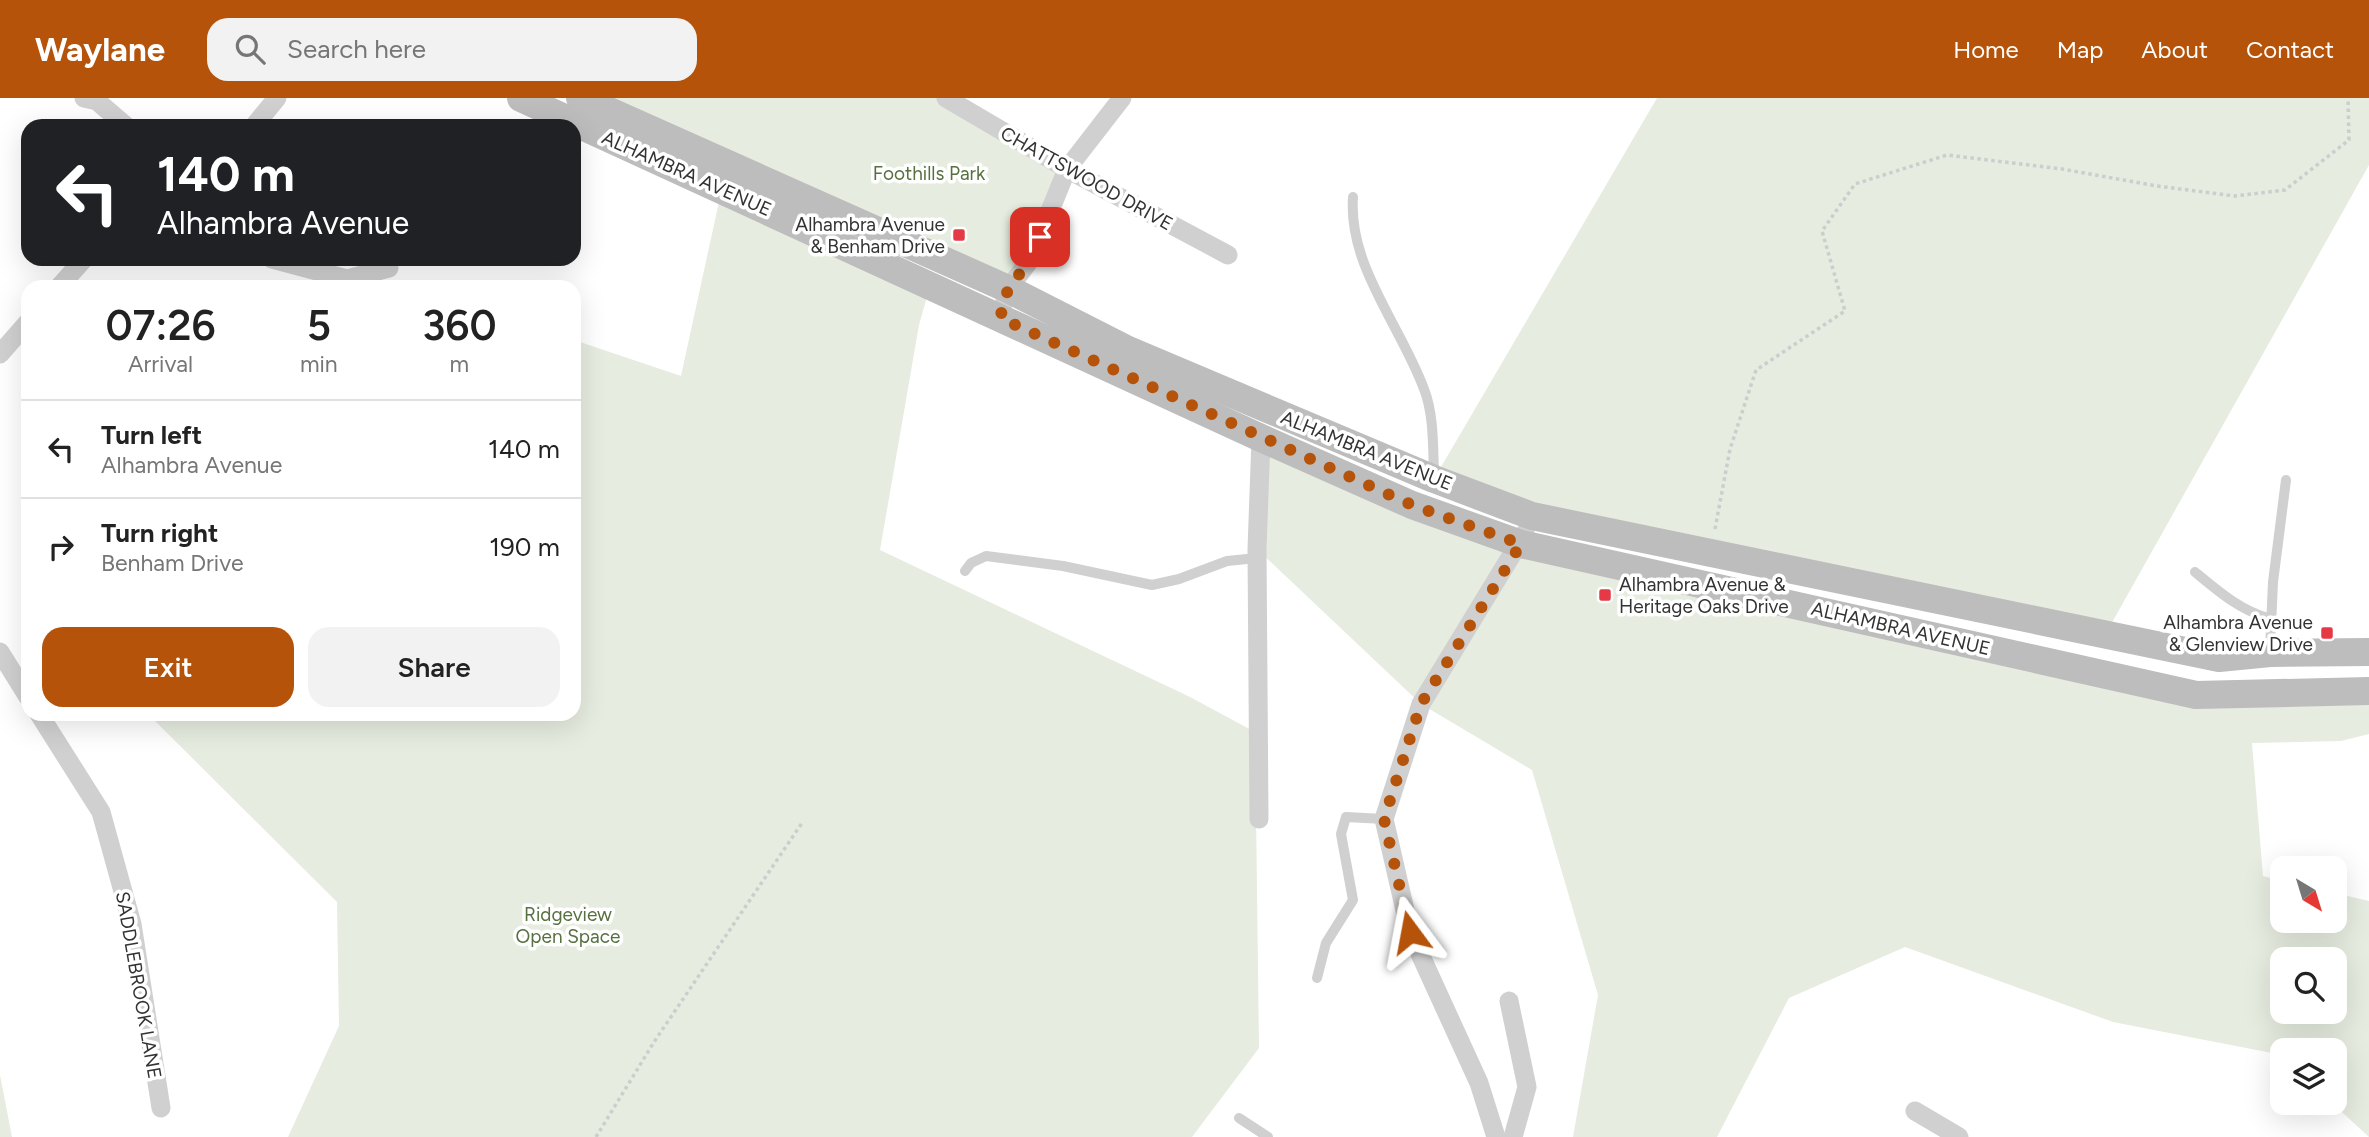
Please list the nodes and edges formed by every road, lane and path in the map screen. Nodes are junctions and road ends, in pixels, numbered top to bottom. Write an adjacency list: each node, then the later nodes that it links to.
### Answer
1 (84, 98): 8 (street)
2 (277, 98): 9 (street)
3 (521, 98): 10 (main road, ALHAMBRA AVENUE)
4 (580, 98): 19 (main road, ALHAMBRA AVENUE)
5 (946, 98): 12 (street, CHATTSWOOD DRIVE)
6 (1122, 98): 12 (street)
7 (2348, 98): 28 (path)
8 (118, 119)
9 (260, 119)
10 (567, 119)
11 (581, 126): 20 (main road, ALHAMBRA AVENUE)
12 (1067, 169): 14 (street, CHATTSWOOD DRIVE); 19 (street)
13 (1353, 197): 24 (lane)
14 (1228, 255)
15 (78, 266): 18 (street)
16 (299, 266): 17 (street)
17 (389, 268)
18 (65, 280)
19 (1008, 289): 20 (street); 24 (main road, ALHAMBRA AVENUE)
20 (1000, 318): 23 (main road, ALHAMBRA AVENUE)
21 (21, 330): 22 (street)
22 (0, 354)
23 (1261, 439): 27 (main road, ALHAMBRA AVENUE); 29 (street)
24 (1434, 479): 26 (main road, ALHAMBRA AVENUE)
25 (2286, 480): 32 (lane)
26 (1532, 516): 27 (street); 28 (main road, ALHAMBRA AVENUE)
27 (1521, 544): 37 (main road, ALHAMBRA AVENUE); 39 (street)
28 (1711, 552): 35 (main road, ALHAMBRA AVENUE)
29 (1257, 558): 30 (lane); 40 (street)
30 (965, 572)
31 (2194, 572): 32 (lane)
32 (2271, 620): 35 (lane)
33 (0, 652): 36 (street)
34 (2369, 652): 35 (main road, ALHAMBRA AVENUE)
35 (2270, 653)
36 (21, 685)
37 (2369, 691)
38 (44, 721): 44 (street, SADDLEBROOK LANE)
39 (1384, 819): 42 (lane); 49 (street)
40 (1259, 820)
41 (802, 824): 47 (path)
42 (1317, 978)
43 (1509, 1001): 50 (street)
44 (161, 1108)
45 (1915, 1111): 51 (street)
46 (1239, 1118): 48 (lane)
47 (596, 1137)
48 (1268, 1137)
49 (1496, 1137)
50 (1513, 1137)
51 (1959, 1137)

